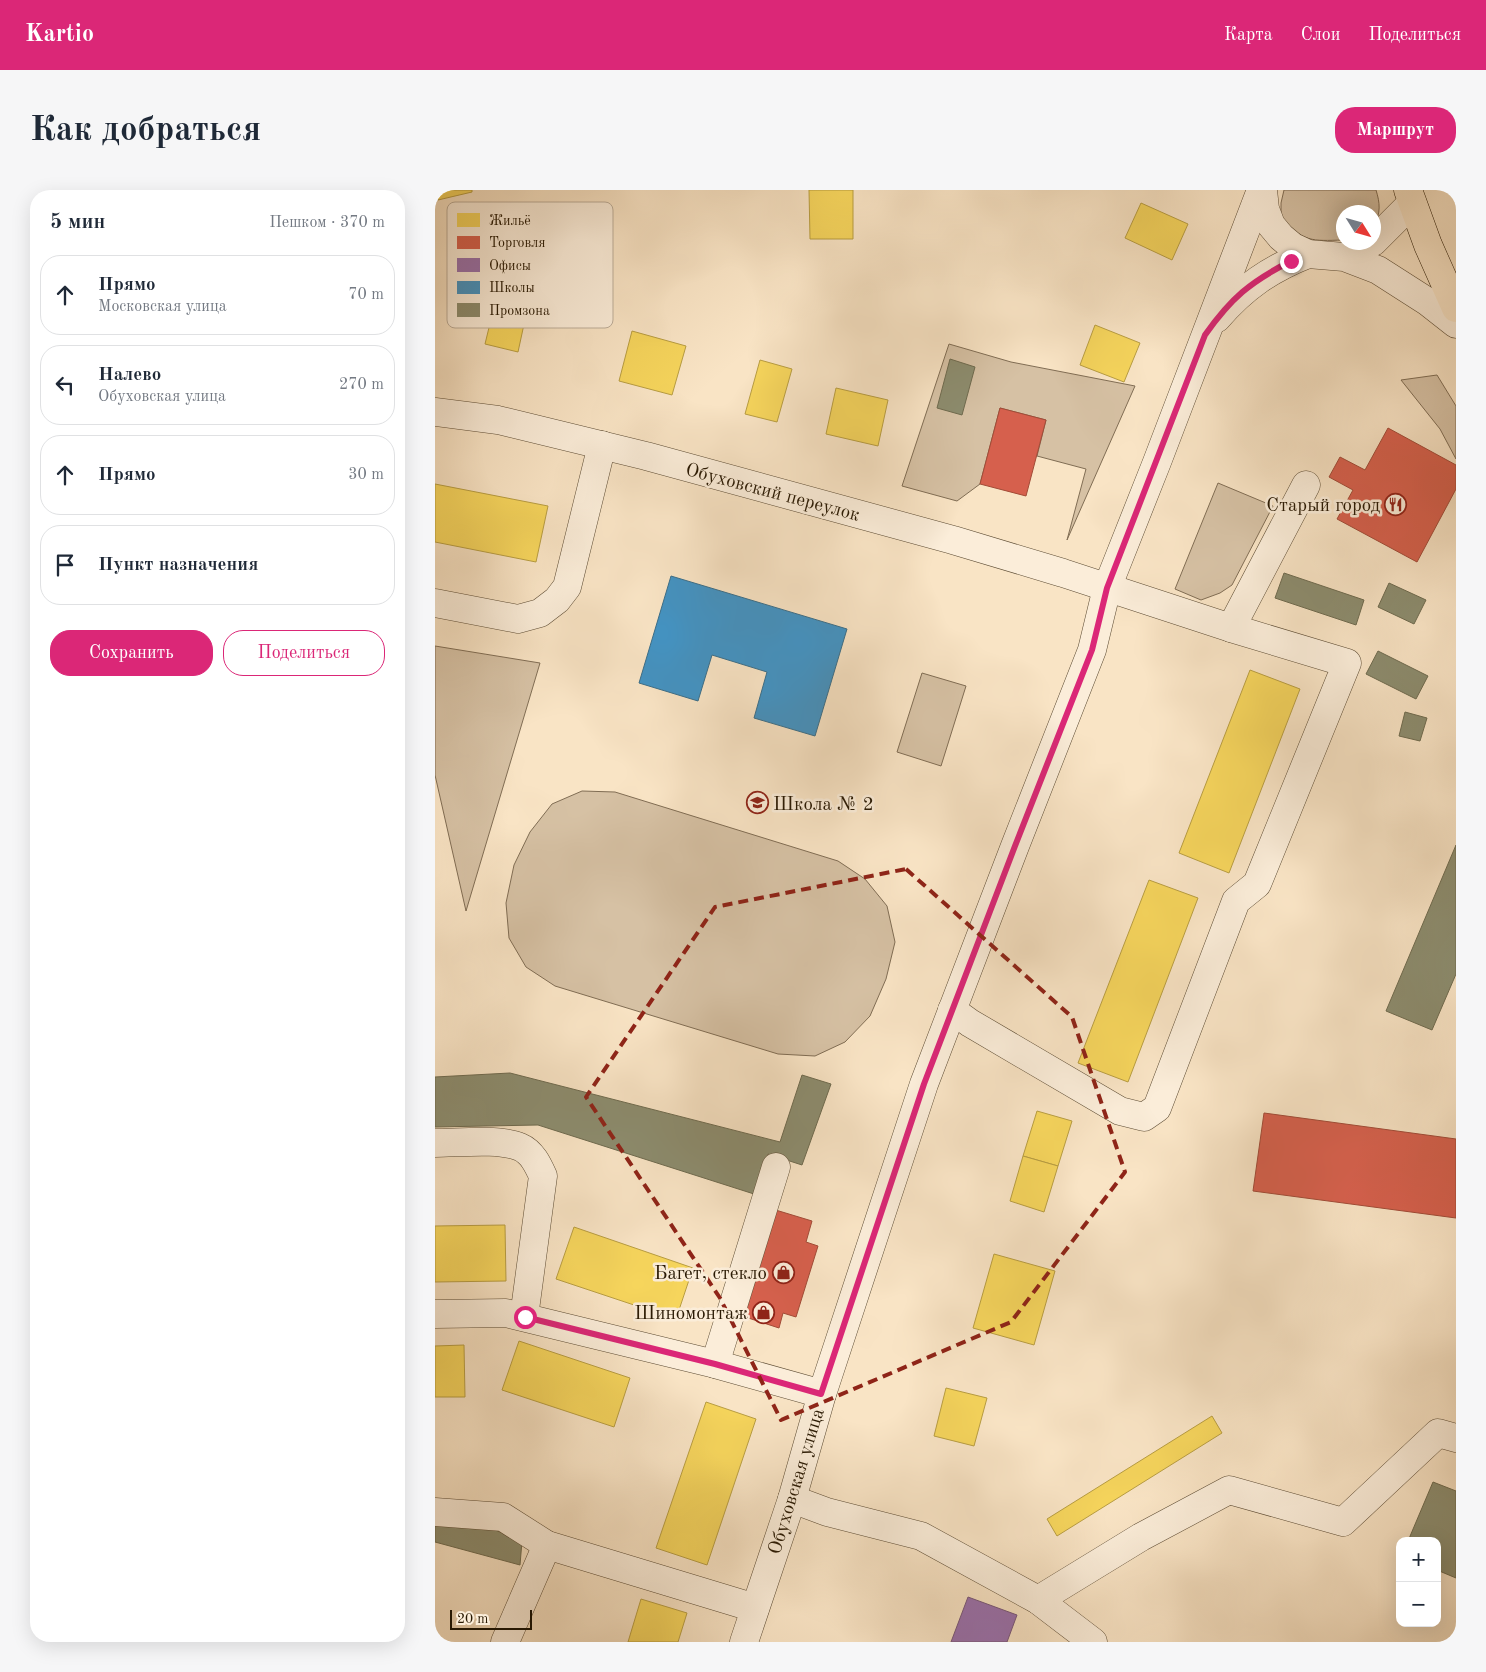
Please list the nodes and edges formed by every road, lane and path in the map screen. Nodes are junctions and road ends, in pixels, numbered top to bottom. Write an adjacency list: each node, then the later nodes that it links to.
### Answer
1 (1262, 190): 5 (street); 9 (street, Обуховская улица)
2 (1410, 197): 3 (street); 7 (main road)
3 (1381, 232)
4 (1362, 250): 6 (street)
5 (1308, 254): 6 (street); 9 (street)
6 (1344, 257): 8 (street)
7 (1456, 308)
8 (1456, 324)
9 (1205, 335): 13 (street, Обуховская улица)
10 (435, 412): 11 (street, Обуховский переулок)
11 (603, 445): 13 (street, Обуховский переулок); 14 (street)
12 (1306, 485): 15 (street)
13 (1107, 588): 15 (street, Обуховский переулок); 16 (street, Обуховская улица)
14 (435, 603)
15 (1231, 628): 16 (street, Обуховский переулок)
16 (952, 1010): 22 (street, Обуховская улица)
17 (435, 1143): 20 (street)
18 (777, 1167): 21 (street)
19 (435, 1314): 20 (street)
20 (525, 1317): 21 (street)
21 (715, 1364): 22 (street)
22 (821, 1394): 24 (street, Обуховская улица)
23 (1456, 1438): 27 (street)
24 (792, 1499): 27 (street); 28 (street, Обуховская улица)
25 (435, 1512): 26 (street)
26 (547, 1545): 28 (street); 30 (street)
27 (1038, 1600): 29 (street)
28 (755, 1608): 31 (street, Обуховская улица)
29 (1085, 1640)
30 (505, 1642)
31 (744, 1642)

